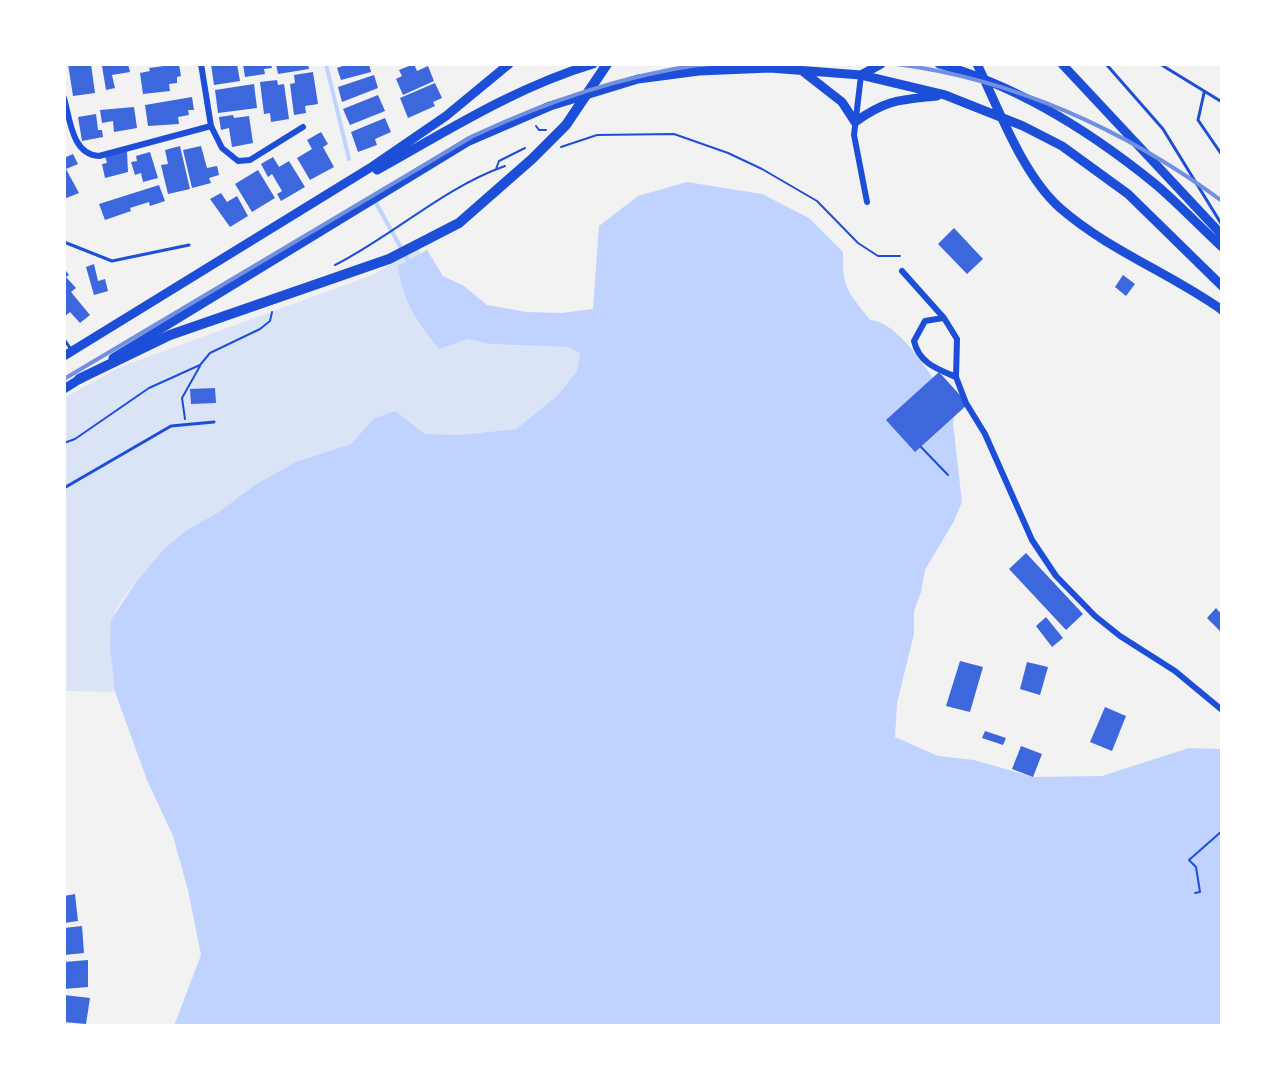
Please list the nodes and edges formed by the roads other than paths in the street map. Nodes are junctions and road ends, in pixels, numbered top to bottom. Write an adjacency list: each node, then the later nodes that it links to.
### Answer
1 (201, 64): 18 (street)
2 (509, 64): 21 (main road)
3 (593, 64): 21 (main road)
4 (607, 64): 35 (highway)
5 (881, 64): 12 (main road)
6 (939, 64): 27 (main road)
7 (977, 64): 30 (main road)
8 (1062, 64): 24 (main road)
9 (1106, 64): 23 (lane)
10 (1160, 64): 13 (lane)
11 (800, 69): 12 (main road); 17 (main road); 35 (main road)
12 (861, 75): 14 (main road); 17 (street)
13 (1204, 93): 16 (lane); 20 (lane)
14 (945, 95): 17 (main road); 29 (main road)
15 (64, 98): 18 (street)
16 (1222, 102)
17 (855, 122): 22 (street)
18 (211, 126): 19 (street)
19 (303, 127)
20 (1222, 155)
21 (374, 169): 33 (main road)
22 (867, 202)
23 (1222, 225)
24 (1222, 235)
25 (64, 242): 26 (lane)
26 (189, 245)
27 (1222, 247)
28 (902, 271): 31 (street)
29 (1222, 286)
30 (1222, 310)
31 (944, 318): 34 (street); 34 (street)
32 (64, 339): 33 (lane)
33 (68, 354)
34 (956, 377): 39 (street)
35 (79, 379): 36 (main road)
36 (64, 389)
37 (214, 422): 38 (lane)
38 (64, 488)
39 (1222, 710)

